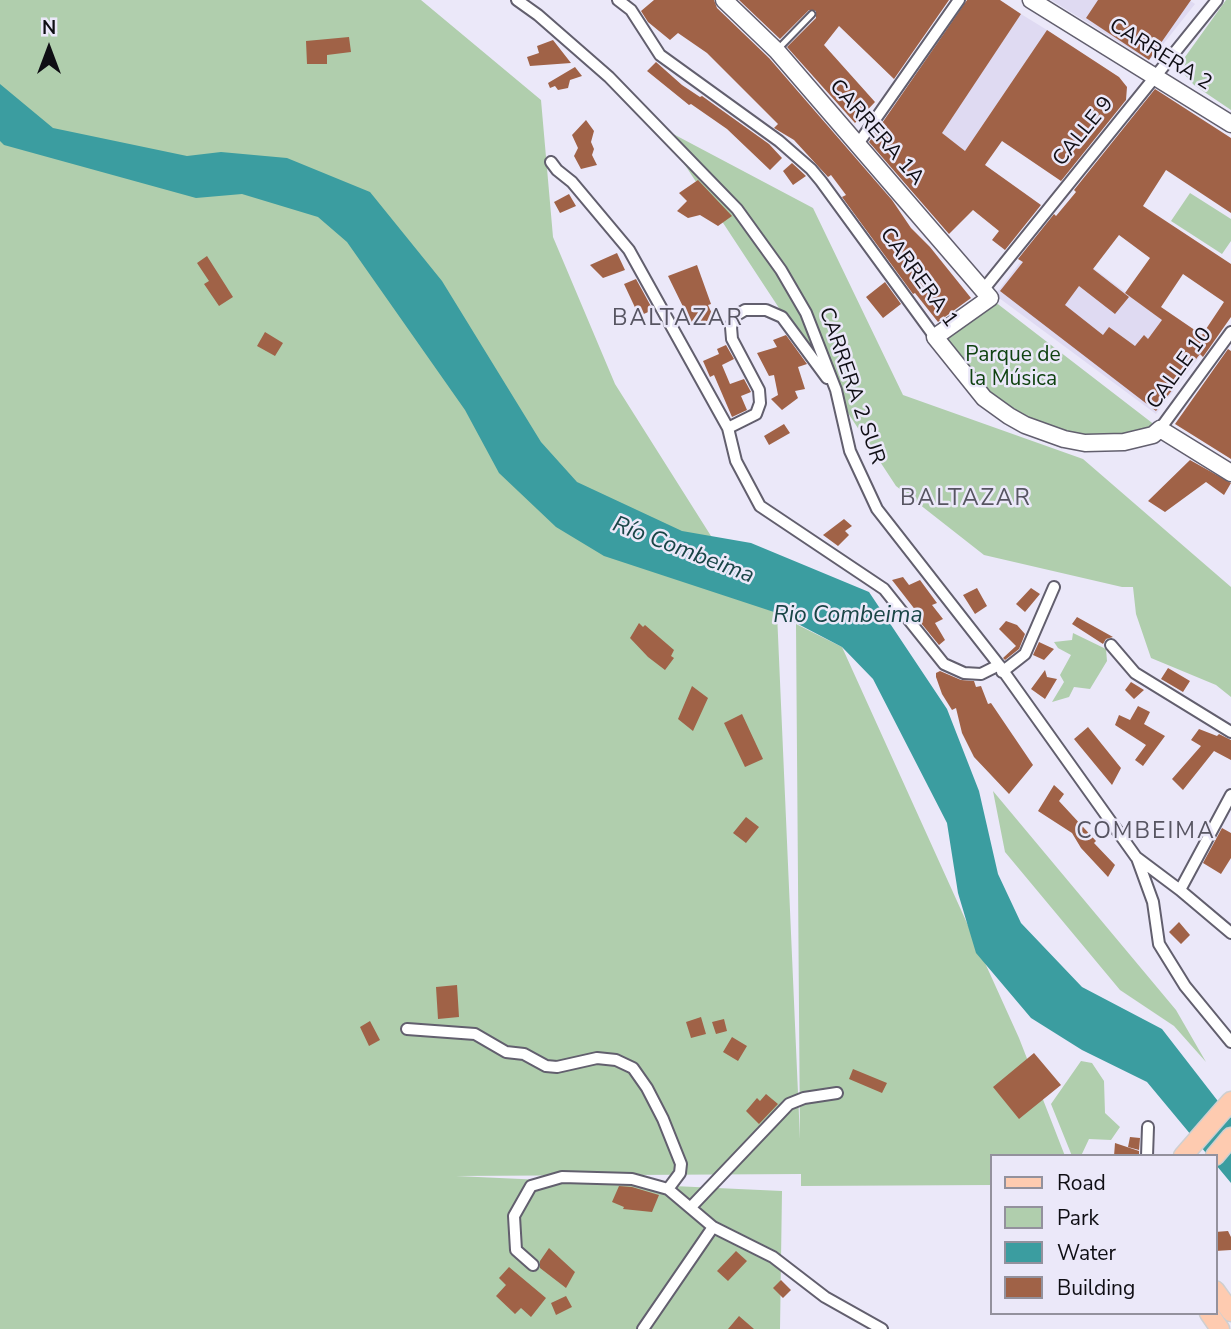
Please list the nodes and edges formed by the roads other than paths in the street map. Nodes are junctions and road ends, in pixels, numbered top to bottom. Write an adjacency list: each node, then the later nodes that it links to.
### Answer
1 (517, 0): 16 (street, CARRERA 2 SUR)
2 (618, 0): 15 (street, CARRERA 1)
3 (724, 0): 8 (street, CARRERA 1A)
4 (959, 0): 11 (street)
5 (1031, 0): 9 (street, CARRERA 2)
6 (1217, 0): 9 (street, CALLE 9)
7 (812, 14): 8 (lane)
8 (777, 51): 11 (street, CARRERA 1A)
9 (1156, 78): 10 (street, CARRERA 2); 13 (street, CALLE 9)
10 (1231, 124)
11 (858, 144): 13 (street, CARRERA 1A)
12 (551, 162): 17 (street)
13 (986, 294): 15 (street, CALLE 9)
14 (1231, 332): 18 (street, CALLE 10)
15 (935, 337): 18 (street, CARRERA 1)
16 (836, 390): 17 (street); 22 (street, CARRERA 2 SUR)
17 (728, 428): 22 (street)
18 (1160, 429): 19 (street)
19 (1231, 473)
20 (1054, 587): 22 (street)
21 (1111, 645): 23 (street)
22 (1001, 668): 25 (street, CARRERA 2 SUR)
23 (1231, 732)
24 (1231, 795): 26 (street)
25 (1136, 857): 26 (street, CARRERA 2 SUR); 29 (street)
26 (1180, 890): 27 (street, CARRERA 2 SUR)
27 (1231, 933)
28 (407, 1029): 37 (street)
29 (1231, 1042)
30 (837, 1093): 38 (street)
31 (1231, 1101): 35 (main road)
32 (1148, 1127): 34 (street)
33 (1231, 1137): 36 (main road)
34 (1146, 1154)
35 (1186, 1154)
36 (1217, 1154)
37 (668, 1189): 38 (street); 40 (street)
38 (691, 1207): 39 (street)
39 (713, 1227): 43 (street); 44 (street)
40 (533, 1265)
41 (1217, 1293): 42 (main road)
42 (1231, 1312)
43 (643, 1329)
44 (882, 1329)

